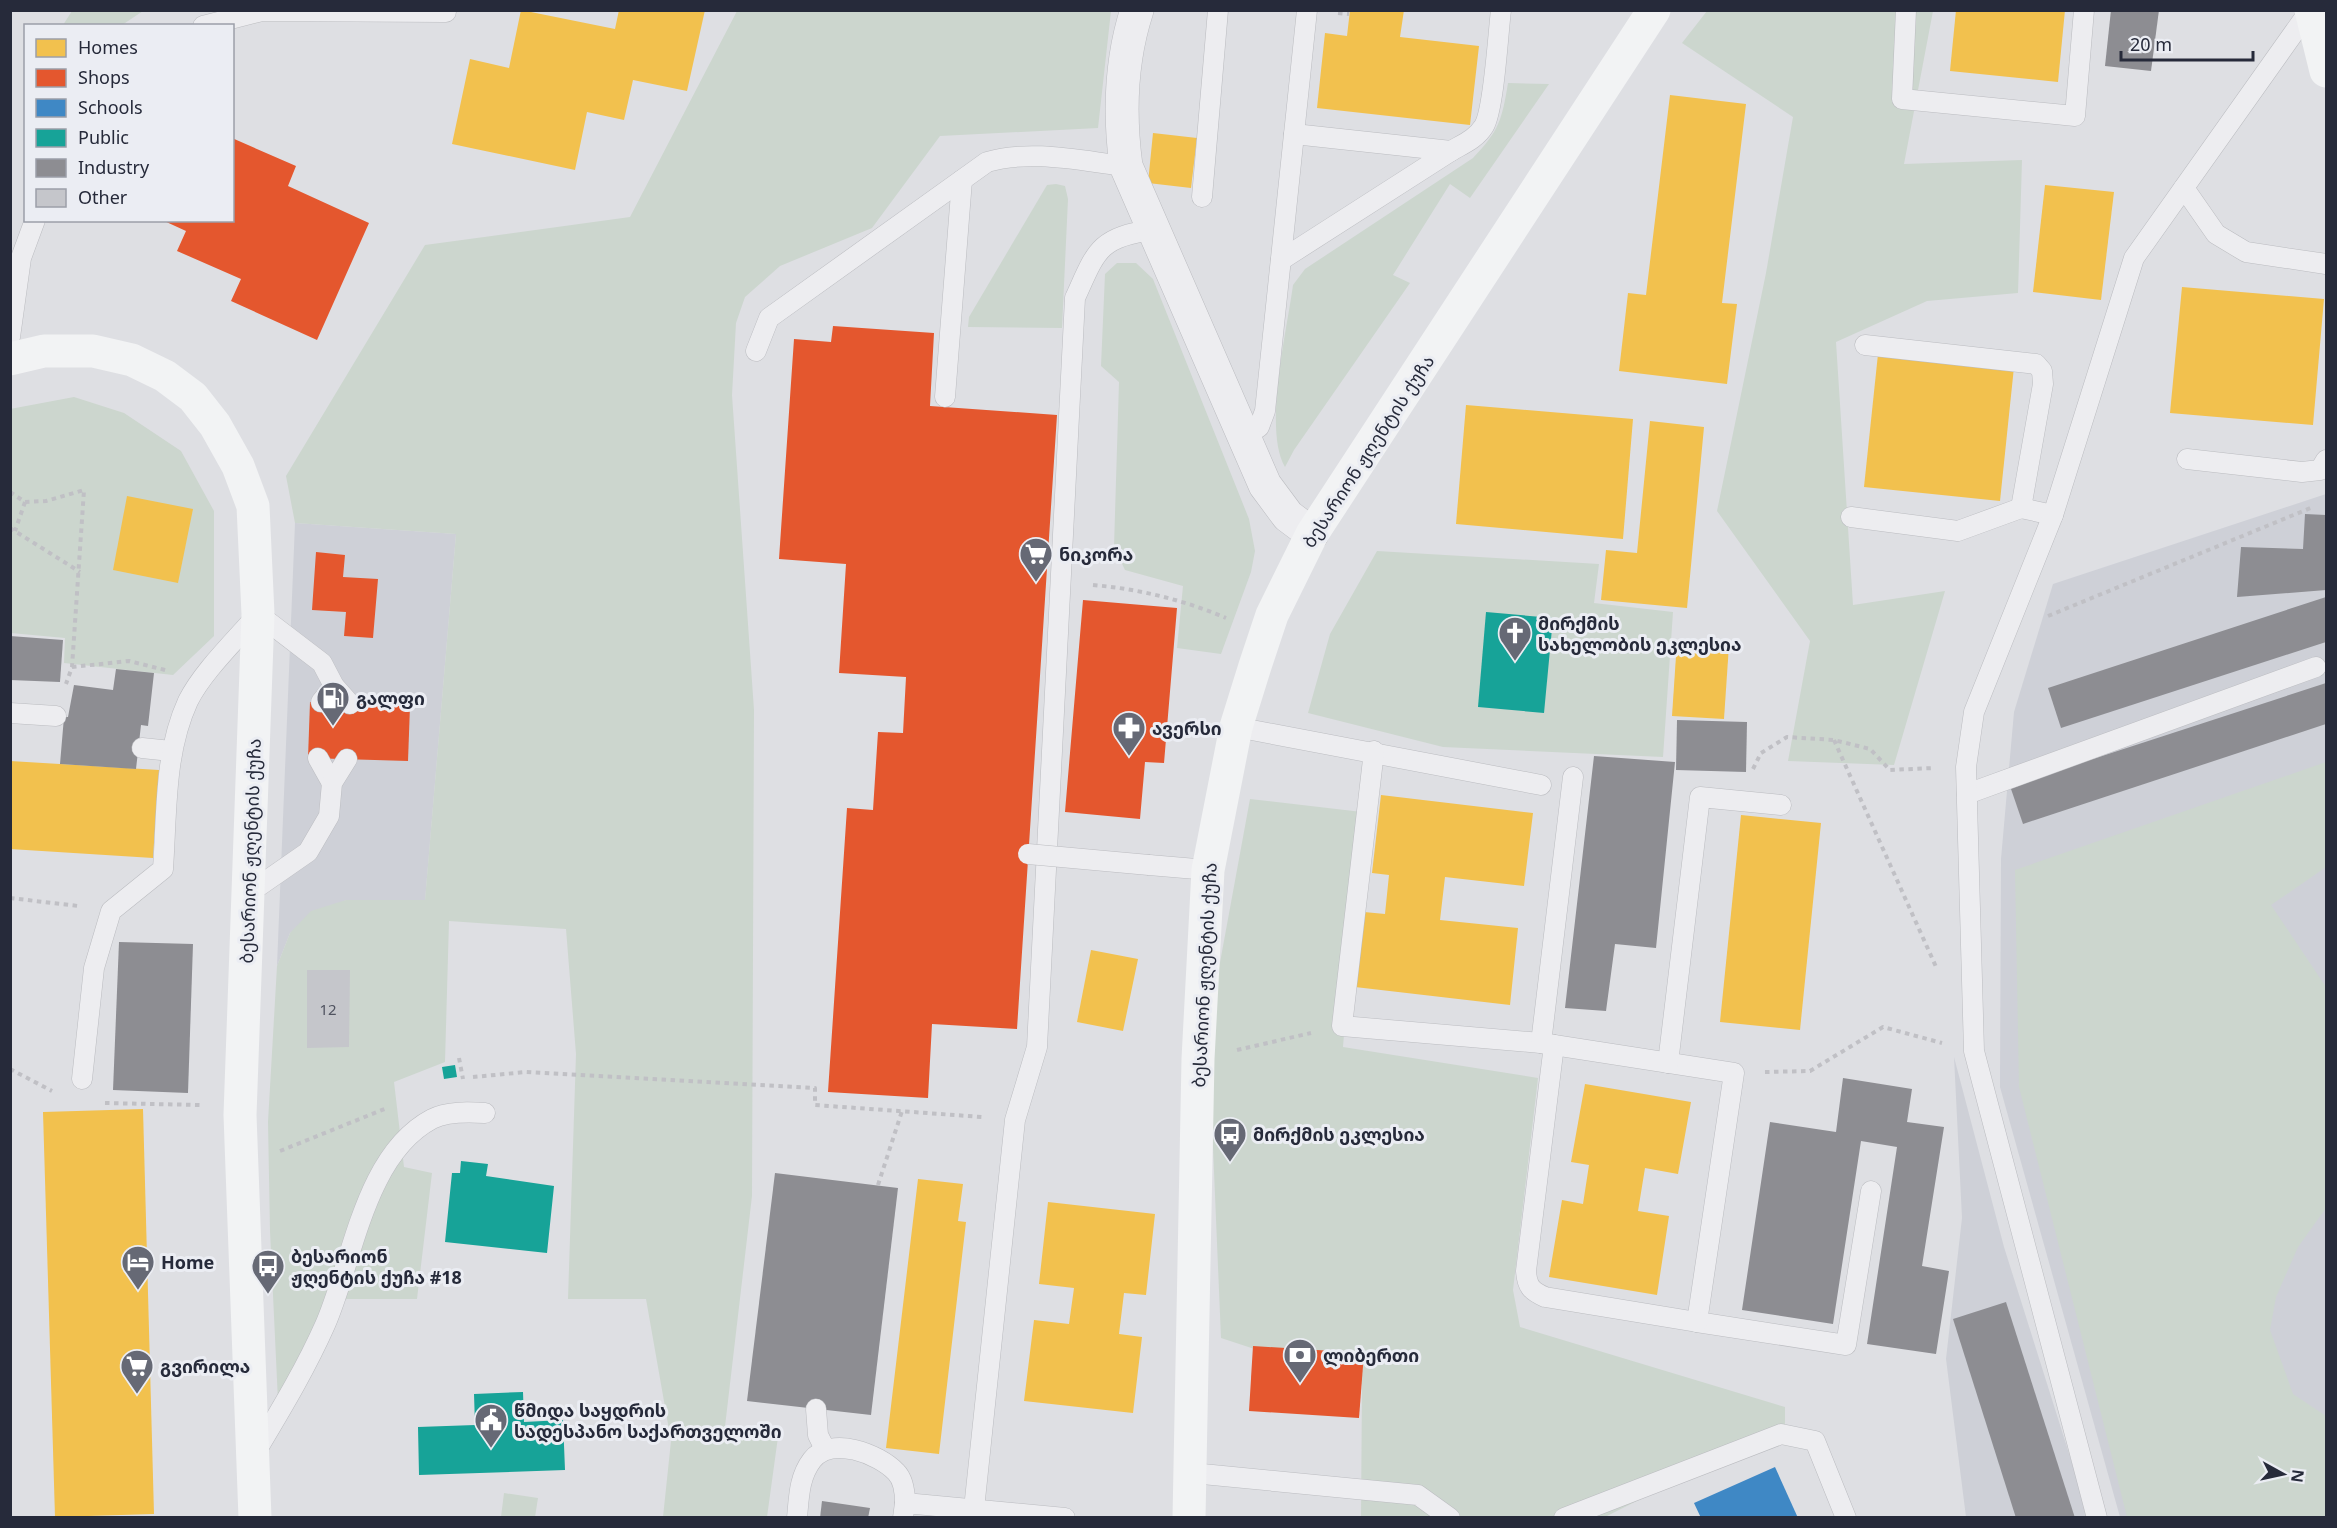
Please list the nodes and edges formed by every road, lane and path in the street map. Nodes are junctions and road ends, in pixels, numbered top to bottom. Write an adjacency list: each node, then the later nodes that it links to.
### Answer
1 (1137, 10): 14 (street)
2 (1218, 10): 17 (lane)
3 (1307, 10): 12 (lane)
4 (1501, 10): 13 (lane)
5 (1654, 10): 37 (main road, ბესარიონ ჟღენტის ქუჩა)
6 (1906, 10): 7 (lane)
7 (2084, 10)
8 (2311, 10): 11 (main road); 16 (lane)
9 (446, 12): 10 (lane)
10 (211, 24)
11 (2326, 70)
12 (1294, 134): 13 (lane); 20 (lane)
13 (1450, 150): 20 (lane)
14 (1126, 166): 15 (lane); 19 (street)
15 (962, 180): 24 (lane); 26 (lane)
16 (2184, 188): 21 (lane); 34 (lane)
17 (1202, 198)
18 (33, 222): 22 (lane)
19 (1152, 230): 27 (street); 85 (lane)
20 (1281, 260): 27 (lane)
21 (2326, 264)
22 (10, 337)
23 (1865, 345): 33 (lane)
24 (756, 351)
25 (10, 359): 40 (main road, ბესარიონ ჟღენტის ქუჩა)
26 (945, 398)
27 (1244, 437): 37 (street)
28 (2187, 459): 29 (lane)
29 (2326, 460)
30 (10, 492): 31 (path)
31 (25, 502): 36 (path); 38 (path)
32 (2316, 505): 42 (path)
33 (2021, 508): 34 (lane); 35 (lane)
34 (2053, 515): 42 (lane)
35 (1851, 518)
36 (13, 530): 38 (path)
37 (1312, 534): 50 (main road, ბესარიონ ჟღენტის ქუჩა)
38 (80, 572): 43 (path)
39 (1120, 587): 41 (path)
40 (258, 614): 45 (lane); 53 (lane); 66 (main road, ბესარიონ ჟღენტის ქუჩა)
41 (1226, 618)
42 (2003, 635): 57 (lane)
43 (163, 668)
44 (2316, 668): 61 (lane)
45 (334, 686): 46 (lane); 47 (lane)
46 (321, 702)
47 (350, 704)
48 (10, 713): 49 (lane)
49 (56, 716)
50 (1236, 727): 54 (lane); 65 (main road, ბესარიონ ჟღენტის ქუჩა)
51 (1834, 740): 57 (path); 62 (path); 69 (path)
52 (142, 748): 53 (lane)
53 (171, 751): 78 (lane)
54 (1374, 751): 60 (lane); 70 (lane)
55 (318, 758): 59 (lane)
56 (347, 759): 59 (lane)
57 (1966, 767): 61 (lane)
58 (1574, 777): 71 (lane)
59 (332, 783): 66 (lane)
60 (1541, 785)
61 (1967, 794): 72 (lane)
62 (1724, 800): 63 (lane); 75 (lane)
63 (1781, 805)
64 (1028, 854): 65 (lane, bridge)
65 (1208, 870): 74 (main road, ბესარიონ ჟღენტის ქუჩა)
66 (249, 893): 92 (main road, ბესარიონ ჟღენტის ქუჩა)
67 (10, 898): 68 (path)
68 (40, 901)
69 (1941, 976)
70 (1342, 1026): 71 (lane); 74 (path)
71 (1548, 1044): 75 (lane); 89 (lane)
72 (1974, 1052): 77 (path); 103 (lane)
73 (459, 1058): 79 (path)
74 (1198, 1059): 93 (main road, ბესარიონ ჟღენტის ქუჩა)
75 (1668, 1063): 77 (lane)
76 (526, 1072): 83 (path)
77 (1734, 1073): 89 (lane)
78 (82, 1079)
79 (463, 1080)
80 (123, 1103): 81 (path)
81 (201, 1105)
82 (392, 1106): 86 (path)
83 (902, 1111): 85 (path); 87 (path)
84 (485, 1113): 92 (lane)
85 (1016, 1120): 94 (lane)
86 (276, 1153)
87 (878, 1185)
88 (1871, 1191): 89 (lane)
89 (1697, 1322)
90 (816, 1409): 91 (lane)
91 (825, 1449): 95 (lane); 97 (lane)
92 (252, 1457): 96 (main road, ბესარიონ ჟღენტის ქუჩა)
93 (1192, 1473): 99 (main road, ბესარიონ ჟღენტის ქუჩა); 100 (lane)
94 (974, 1509): 95 (lane); 98 (lane)
95 (904, 1510)
96 (255, 1518)
97 (797, 1518)
98 (1065, 1518)
99 (1189, 1518)
100 (1450, 1518)
101 (1564, 1518): 102 (lane)
102 (1846, 1518)
103 (2097, 1518)

